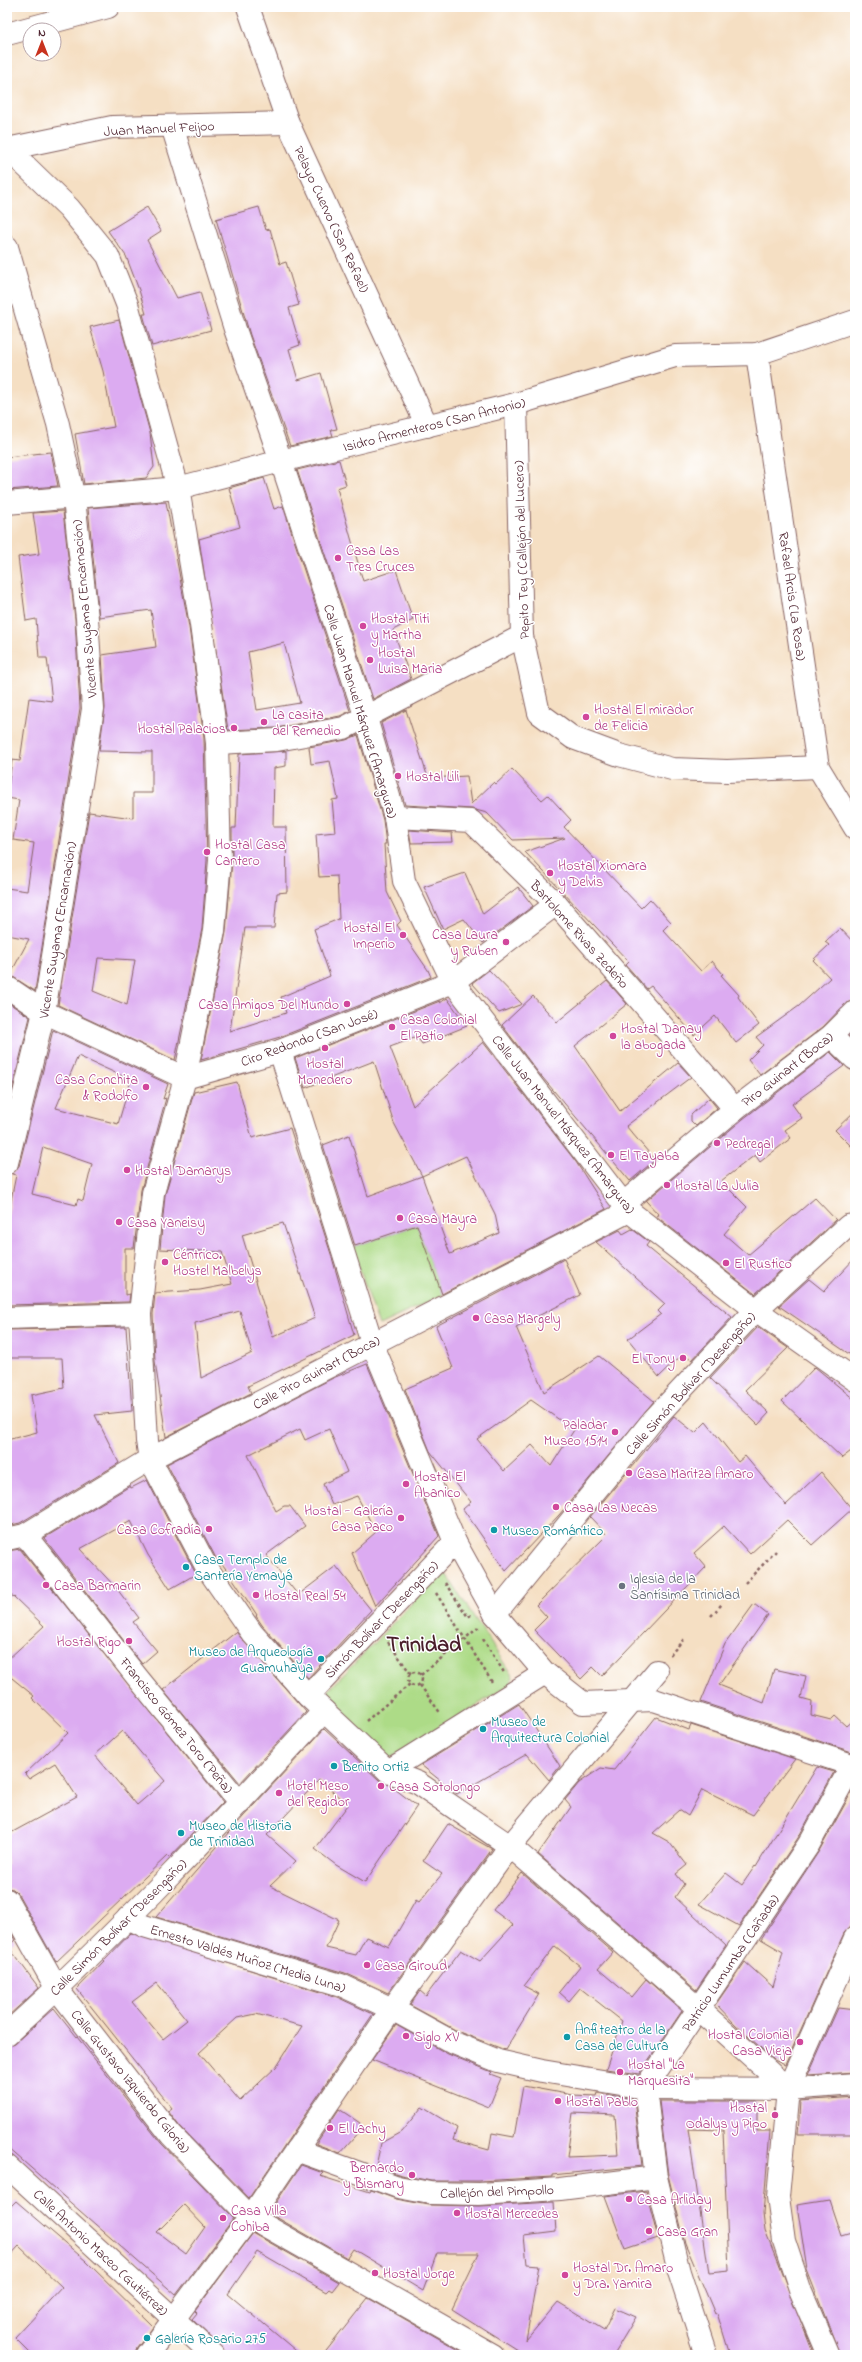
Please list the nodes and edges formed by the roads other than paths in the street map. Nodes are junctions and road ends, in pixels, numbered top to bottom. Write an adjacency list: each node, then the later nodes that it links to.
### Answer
1 (108, 7): 3 (street)
2 (248, 7): 4 (street, Pelayo Cuervo (San Rafael))
3 (7, 34)
4 (288, 123): 5 (street, Juan Manuel Feijoo); 11 (street, Pelayo Cuervo (San Rafael))
5 (172, 126): 6 (street, Juan Manuel Feijoo); 12 (street, Calle Juan Manuel Márquez (Amargura))
6 (7, 149): 13 (street)
7 (7, 247): 14 (street, Vicente Suyama (Encarnación))
8 (855, 321): 9 (street, Isidro Armenteros (San Antonio))
9 (758, 354): 10 (street, Isidro Armenteros (San Antonio)); 19 (street, Rafael Arcis (La Rosa))
10 (516, 404): 11 (street, Isidro Armenteros (San Antonio)); 16 (street, Pepito Tey (Callejón del Lucero))
11 (427, 426): 12 (street, Isidro Armenteros (San Antonio))
12 (281, 460): 13 (street, Isidro Armenteros (San Antonio)); 17 (street, Calle Juan Manuel Márquez (Amargura))
13 (178, 488): 14 (street, Isidro Armenteros (San Antonio)); 18 (street)
14 (74, 499): 15 (street, Isidro Armenteros (San Antonio)); 25 (street, Vicente Suyama (Encarnación))
15 (7, 503)
16 (522, 636): 17 (street); 19 (street, Pepito Tey (Callejón del Lucero))
17 (366, 718): 18 (street); 20 (street, Calle Juan Manuel Márquez (Amargura))
18 (217, 743): 30 (street)
19 (818, 767): 21 (street, Rafael Arcis (La Rosa))
20 (395, 817): 22 (street, Bartolome Rivas Zedeño); 23 (street, Calle Juan Manuel Márquez (Amargura))
21 (855, 828)
22 (556, 904): 23 (street, Ciro Redondo (San José)); 31 (street, Bartolome Rivas Zedeño)
23 (453, 982): 28 (street, Ciro Redondo (San José)); 34 (street, Calle Juan Manuel Márquez (Amargura))
24 (7, 987): 25 (street)
25 (44, 1012): 30 (street); 32 (street, Vicente Suyama (Encarnación))
26 (855, 1012): 27 (street, Piro Guinart (Boca))
27 (831, 1036): 29 (street); 31 (street, Piro Guinart (Boca))
28 (280, 1050): 30 (street, Ciro Redondo (San José)); 39 (street)
29 (855, 1059)
30 (185, 1078): 37 (street)
31 (735, 1109): 34 (street, Calle Piro Guinart (Boca))
32 (10, 1137): 33 (street, Vicente Suyama (Encarnación))
33 (7, 1163)
34 (626, 1207): 36 (street, Calle Juan Manuel Márquez (Amargura)); 39 (street, Calle Piro Guinart (Boca))
35 (855, 1225): 36 (street, Calle Simón Bolívar (Desengaño))
36 (756, 1310): 40 (street, Calle Juan Manuel Márquez (Amargura)); 44 (street, Calle Simón Bolívar (Desengaño))
37 (140, 1314): 38 (street); 41 (street)
38 (7, 1318)
39 (372, 1343): 41 (street, Calle Piro Guinart (Boca)); 43 (street)
40 (855, 1380)
41 (150, 1459): 42 (street, Calle Piro Guinart (Boca)); 47 (street)
42 (16, 1537): 52 (street, Francisco Gómez Toro (Peña))
43 (455, 1542): 44 (street); 47 (street, Simón Bolívar (Desengaño))
44 (488, 1620): 46 (street)
45 (657, 1671): 48 (street)
46 (545, 1672): 48 (street); 51 (street)
47 (308, 1696): 49 (street)
48 (631, 1702): 50 (street); 53 (street)
49 (324, 1711): 51 (street); 52 (street, Calle Simón Bolívar (Desengaño))
50 (854, 1765): 59 (street, Patricio Lumumba (Cañada))
51 (388, 1771): 53 (street)
52 (240, 1803): 55 (street, Calle Simón Bolívar (Desengaño))
53 (510, 1846): 58 (street); 59 (street)
54 (7, 1900): 57 (street, Calle Gustavo Izquierdo (Gloria))
55 (128, 1918): 57 (street, Calle Simón Bolívar (Desengaño)); 58 (street, Ernesto Valdés Muñoz (Media Luna))
56 (855, 1938): 63 (street)
57 (57, 1989): 60 (street, Calle Simón Bolívar (Desengaño)); 67 (street, Calle Gustavo Izquierdo (Gloria))
58 (392, 2009): 62 (street, Ernesto Valdés Muñoz (Media Luna)); 64 (street)
59 (699, 2009): 62 (street, Patricio Lumumba (Cañada)); 63 (street)
60 (7, 2034)
61 (855, 2084): 63 (street, Ernesto Valdés Muñoz (Media Luna))
62 (645, 2088): 63 (street, Ernesto Valdés Muñoz (Media Luna)); 66 (street)
63 (788, 2090): 73 (street)
64 (296, 2150): 66 (street, Callejón del Pimpollo); 67 (street)
65 (7, 2166): 68 (street, Calle Antonio Maceo (Gutiérrez))
66 (656, 2177): 72 (street)
67 (250, 2216): 68 (street); 71 (street, Calle Gustavo Izquierdo (Gloria))
68 (174, 2320): 69 (street); 70 (street, Calle Antonio Maceo (Gutiérrez))
69 (148, 2355)
70 (212, 2355)
71 (493, 2355)
72 (706, 2355)
73 (828, 2355)

